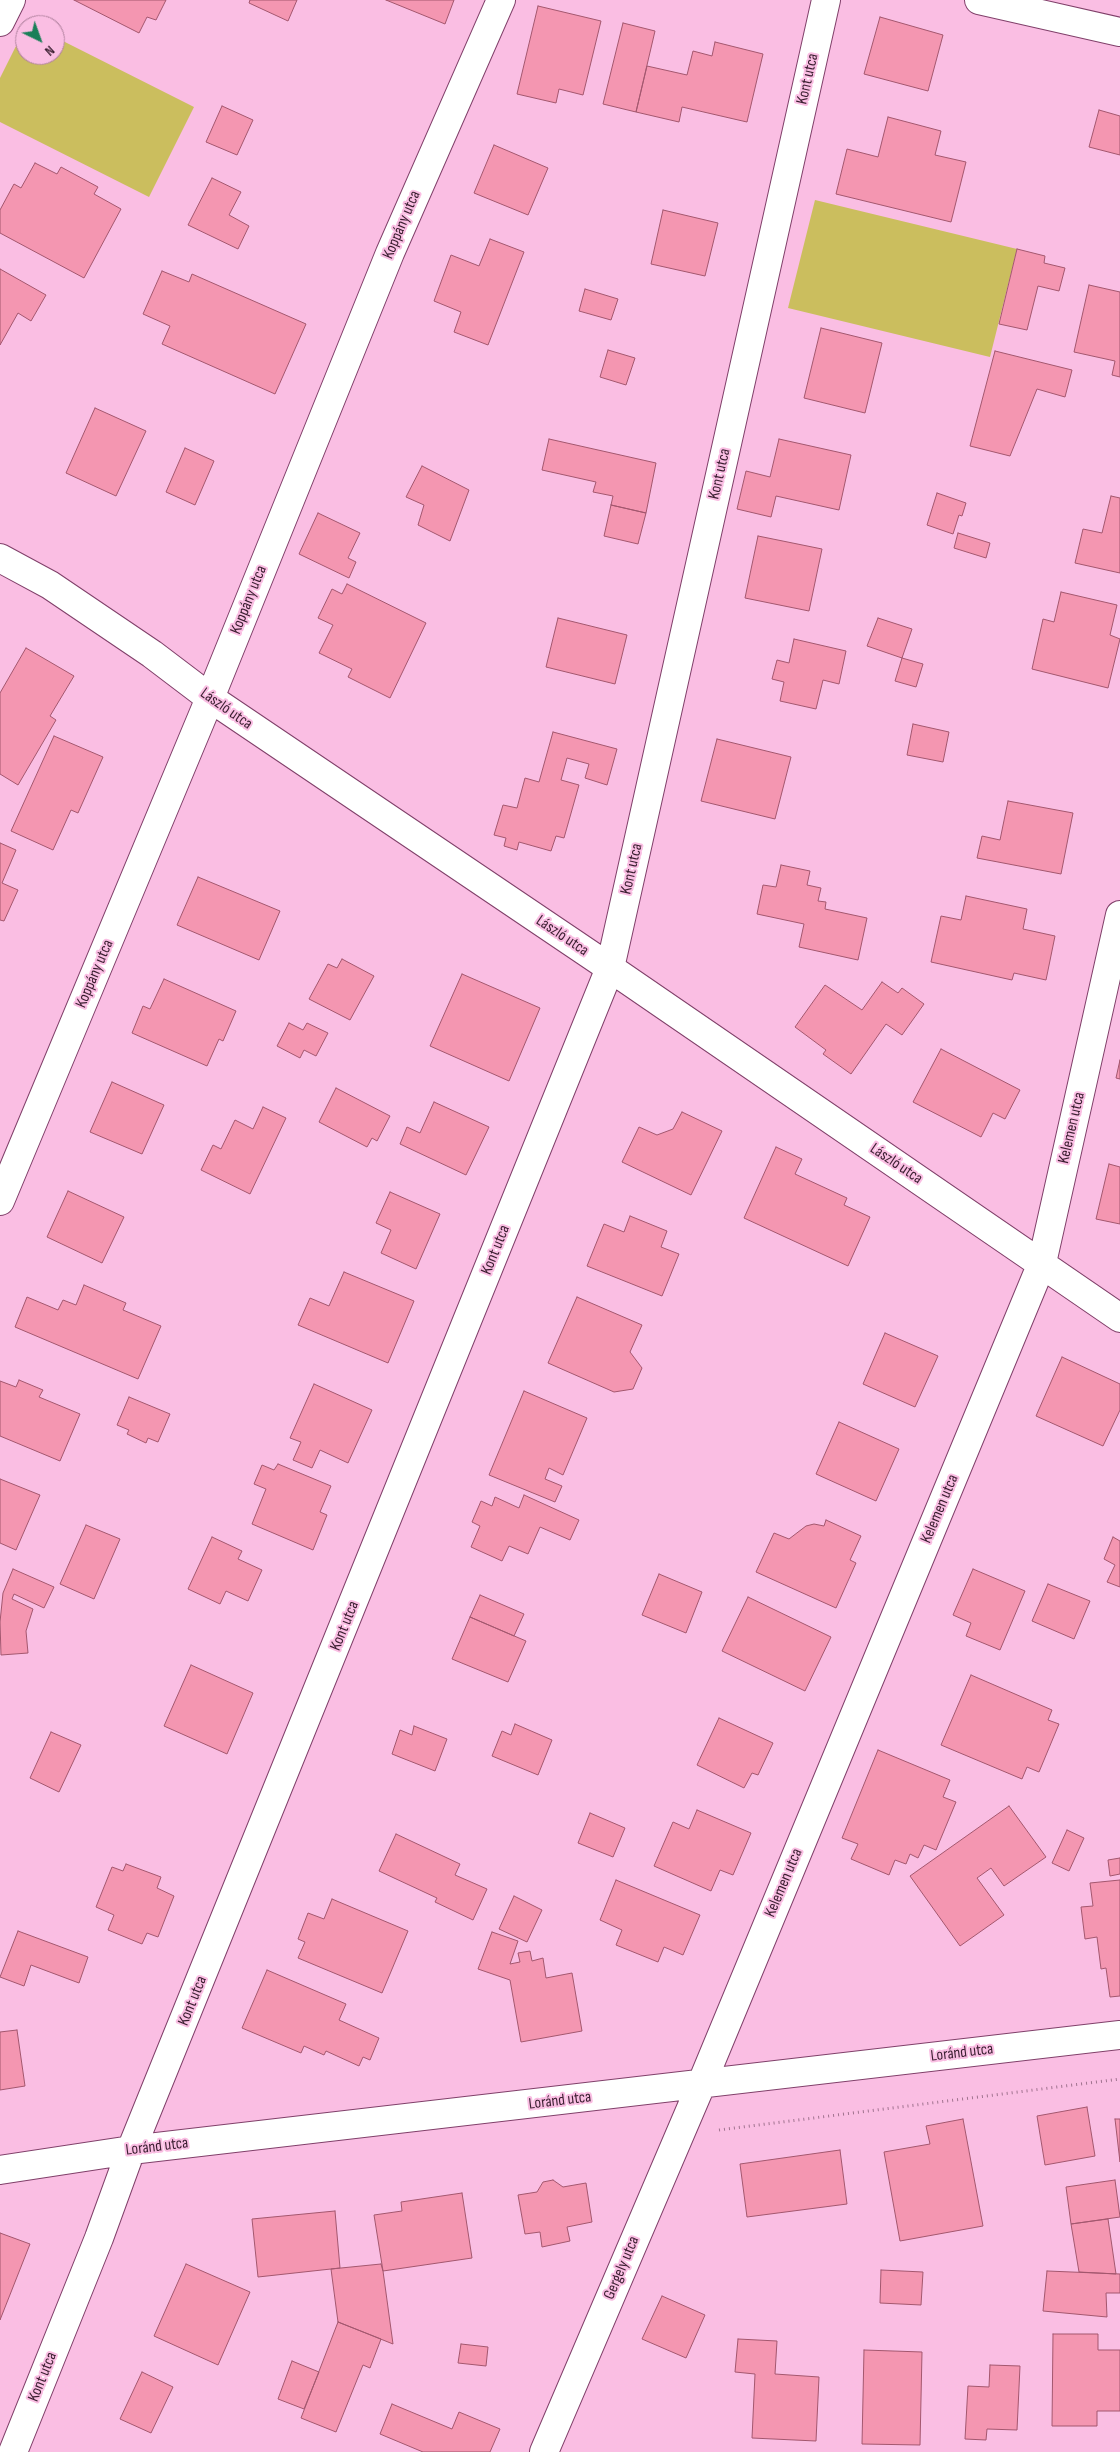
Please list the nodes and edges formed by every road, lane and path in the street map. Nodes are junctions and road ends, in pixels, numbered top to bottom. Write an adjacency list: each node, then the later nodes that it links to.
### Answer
1 (11, 0): 5 (street)
2 (501, 0): 8 (street, Koppány utca)
3 (826, 0): 10 (street, Kont utca)
4 (979, 0): 6 (street)
5 (0, 22)
6 (1120, 32)
7 (0, 558): 8 (street, László utca)
8 (210, 698): 10 (street, László utca); 11 (street, Koppány utca)
9 (1120, 915): 12 (street, Kelemen utca)
10 (610, 968): 12 (street, László utca); 18 (street, Kont utca)
11 (0, 1201)
12 (1042, 1263): 13 (street, László utca); 16 (street, Kelemen utca)
13 (1120, 1318)
14 (1120, 2035): 16 (street, Loránd utca)
15 (1120, 2080): 17 (path)
16 (701, 2085): 18 (street, Loránd utca); 21 (street, Gergely utca)
17 (716, 2130)
18 (131, 2150): 19 (street, Loránd utca); 20 (street, Kont utca)
19 (0, 2170)
20 (13, 2452)
21 (544, 2452)

